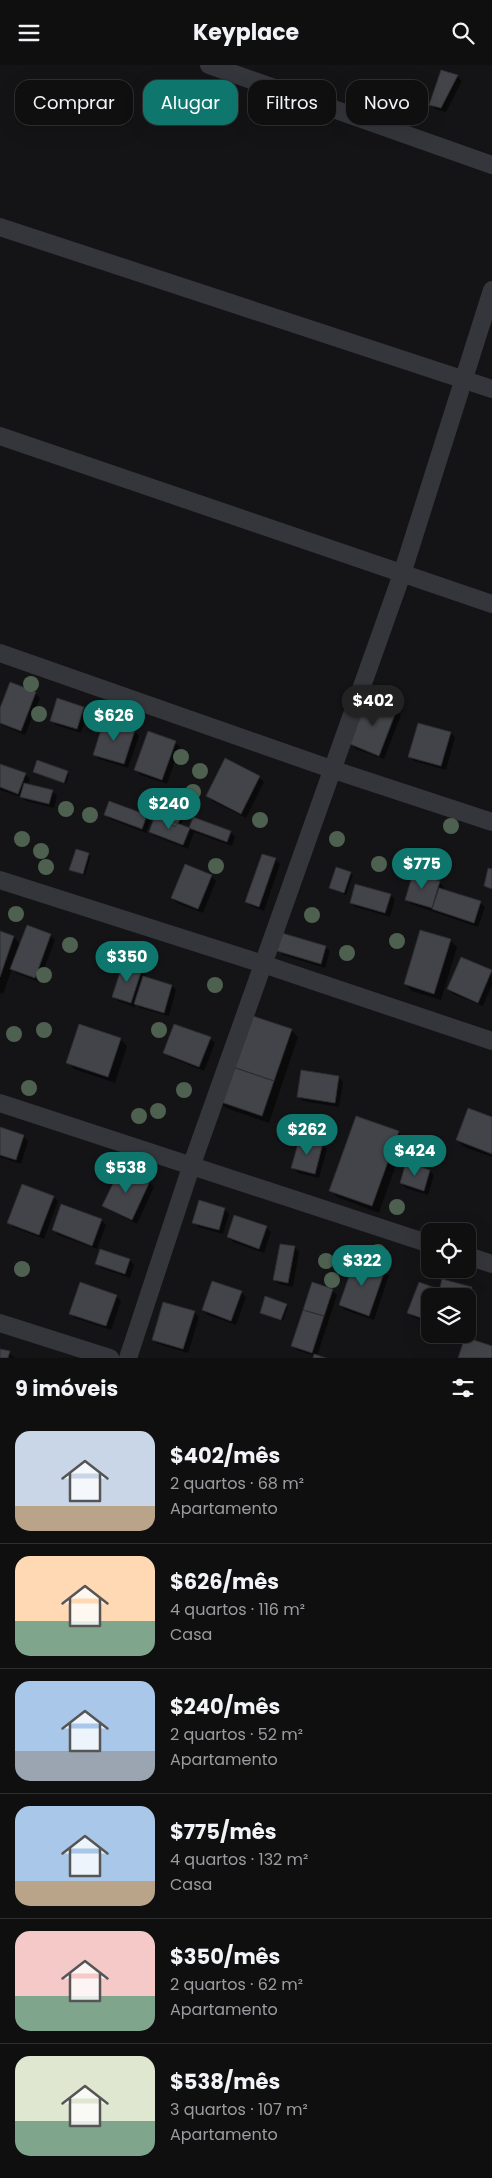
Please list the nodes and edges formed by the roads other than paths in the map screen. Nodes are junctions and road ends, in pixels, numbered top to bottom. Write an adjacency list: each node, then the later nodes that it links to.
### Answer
1 (208, 65): 2 (street)
2 (492, 165)
3 (0, 227): 5 (street)
4 (492, 290): 5 (street)
5 (463, 380): 6 (street); 8 (street)
6 (492, 389)
7 (0, 436): 8 (street)
8 (402, 574): 9 (street); 11 (street)
9 (492, 604)
10 (0, 653): 11 (street)
11 (334, 770): 12 (street); 14 (street)
12 (492, 822)
13 (0, 881): 14 (street)
14 (263, 964): 15 (street); 17 (street)
15 (492, 1041)
16 (0, 1103): 17 (street)
17 (192, 1164): 18 (street); 23 (street)
18 (421, 1241)
19 (476, 1259): 20 (street)
20 (492, 1264)
21 (0, 1323): 22 (street)
22 (110, 1358)
23 (128, 1358)

